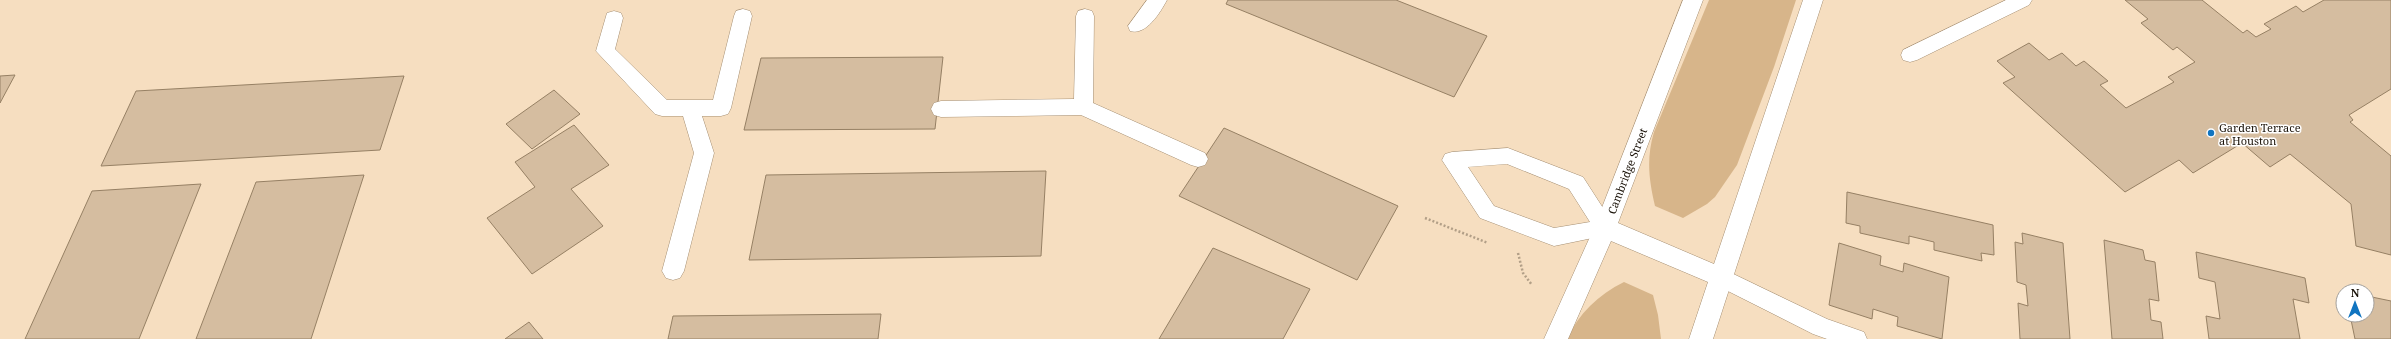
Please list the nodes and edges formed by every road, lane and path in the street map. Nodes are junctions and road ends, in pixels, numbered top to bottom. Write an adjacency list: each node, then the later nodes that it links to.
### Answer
1 (1158, 0): 8 (lane)
2 (1693, 0): 15 (street, Cambridge Street)
3 (1813, 0): 19 (street)
4 (2024, 0): 9 (lane)
5 (743, 16): 11 (lane)
6 (1085, 16): 10 (lane)
7 (614, 18): 11 (lane)
8 (1137, 26)
9 (1910, 55)
10 (1083, 107): 12 (lane); 13 (lane)
11 (690, 108): 18 (lane)
12 (941, 110)
13 (1198, 159)
14 (1425, 218): 16 (path)
15 (1605, 228): 15 (lane); 19 (street); 21 (street, Cambridge Street)
16 (1494, 241)
17 (1514, 247): 20 (path)
18 (672, 271)
19 (1721, 277): 22 (street); 23 (lane)
20 (1532, 285)
21 (1556, 339)
22 (1701, 339)
23 (1856, 339)

